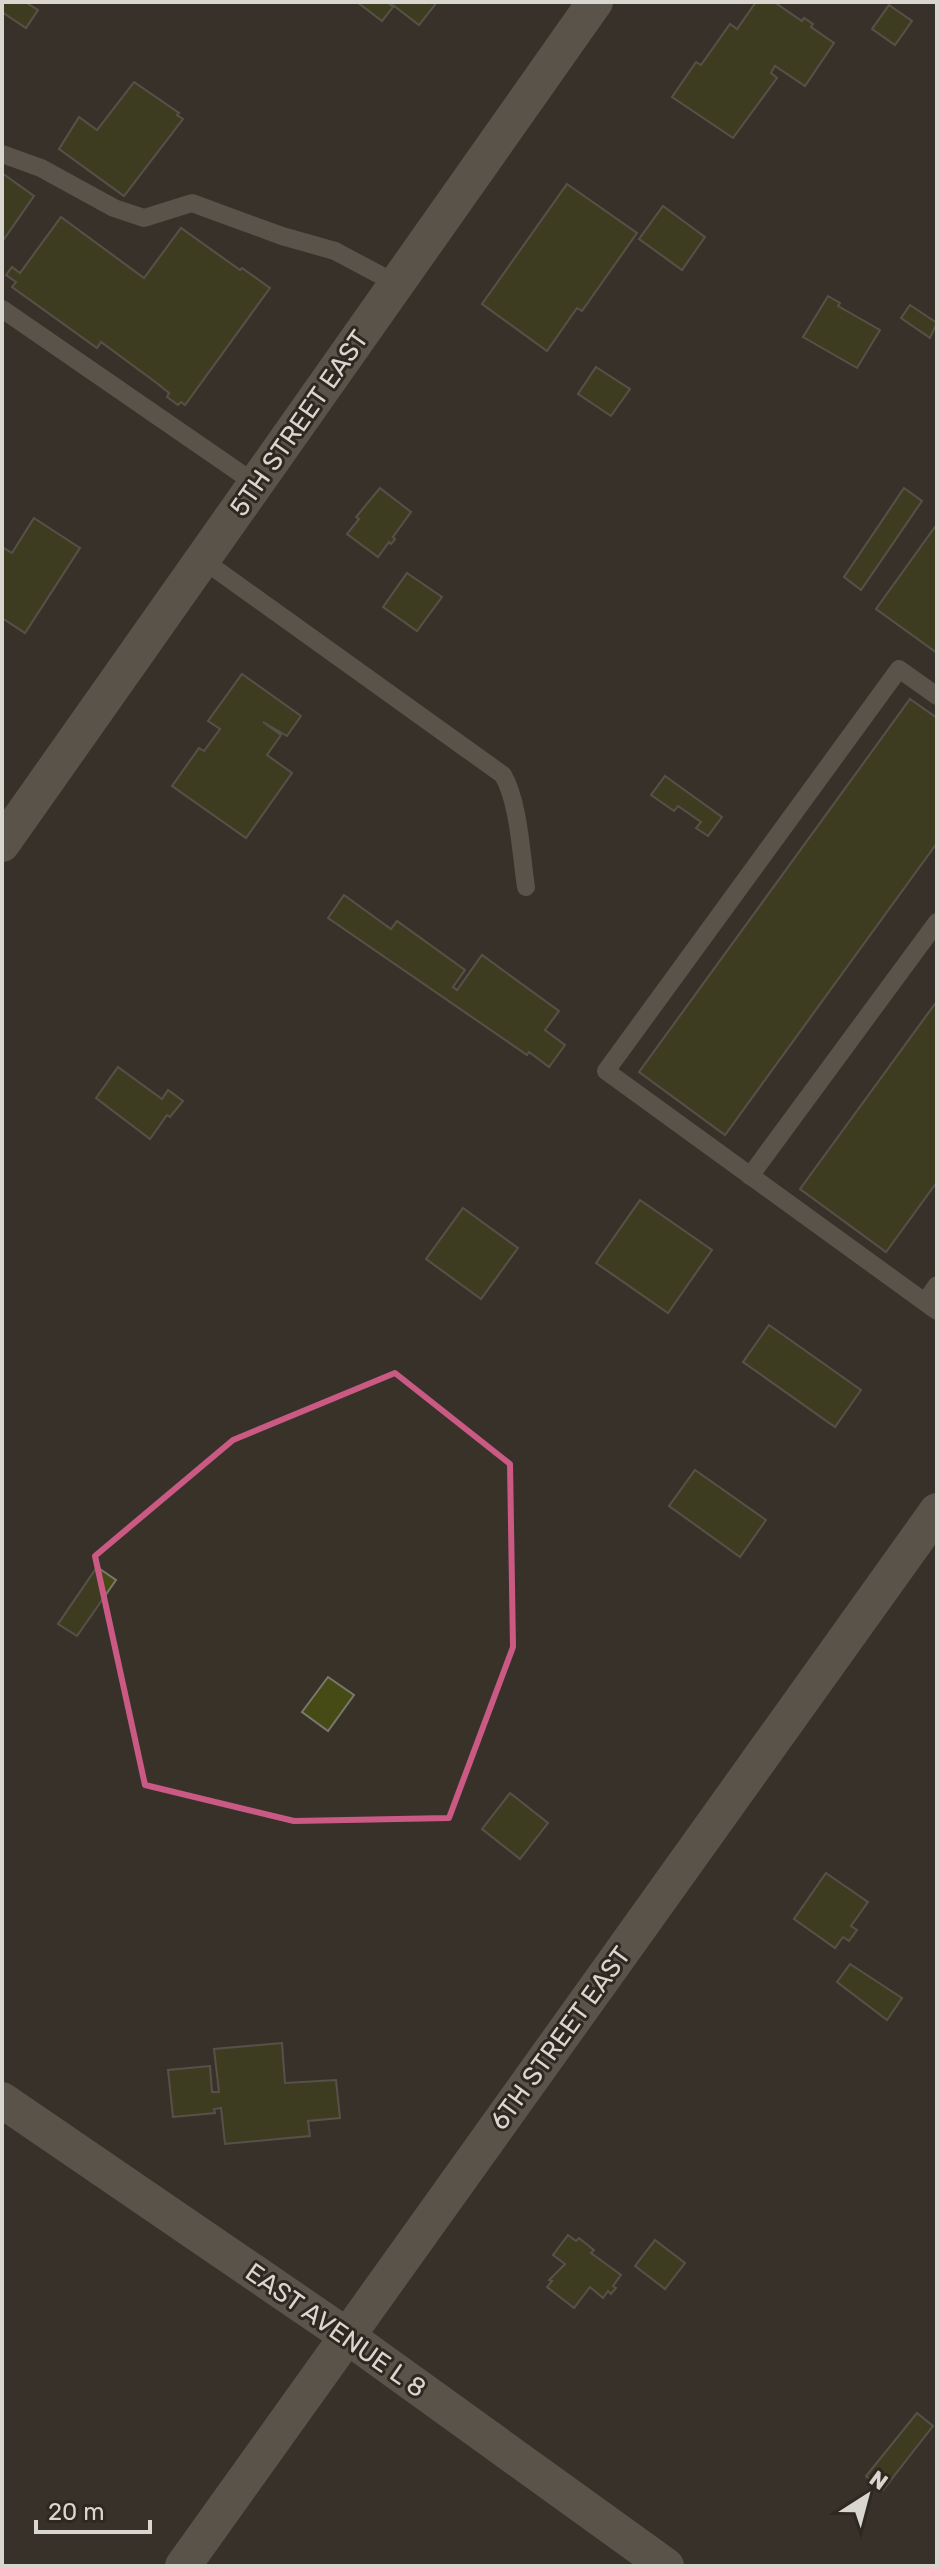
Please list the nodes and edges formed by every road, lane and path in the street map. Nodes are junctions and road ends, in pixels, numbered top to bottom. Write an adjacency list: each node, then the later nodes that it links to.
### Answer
1 (595, 2): 3 (street, 5TH STREET EAST)
2 (2, 154): 3 (lane)
3 (397, 284): 5 (street, 5TH STREET EAST)
4 (2, 309): 5 (lane)
5 (256, 484): 6 (street, 5TH STREET EAST)
6 (203, 560): 8 (street, 5TH STREET EAST); 9 (lane)
7 (937, 696): 11 (lane)
8 (2, 844)
9 (526, 887)
10 (937, 922): 11 (lane)
11 (750, 1176): 13 (lane)
12 (937, 1285): 13 (lane)
13 (931, 1307)
14 (937, 1511): 16 (street, 6TH STREET EAST)
15 (2, 2100): 16 (street, EAST AVENUE L 8)
16 (347, 2336): 17 (street, 6TH STREET EAST); 18 (street, EAST AVENUE L 8)
17 (183, 2566)
18 (666, 2566)

